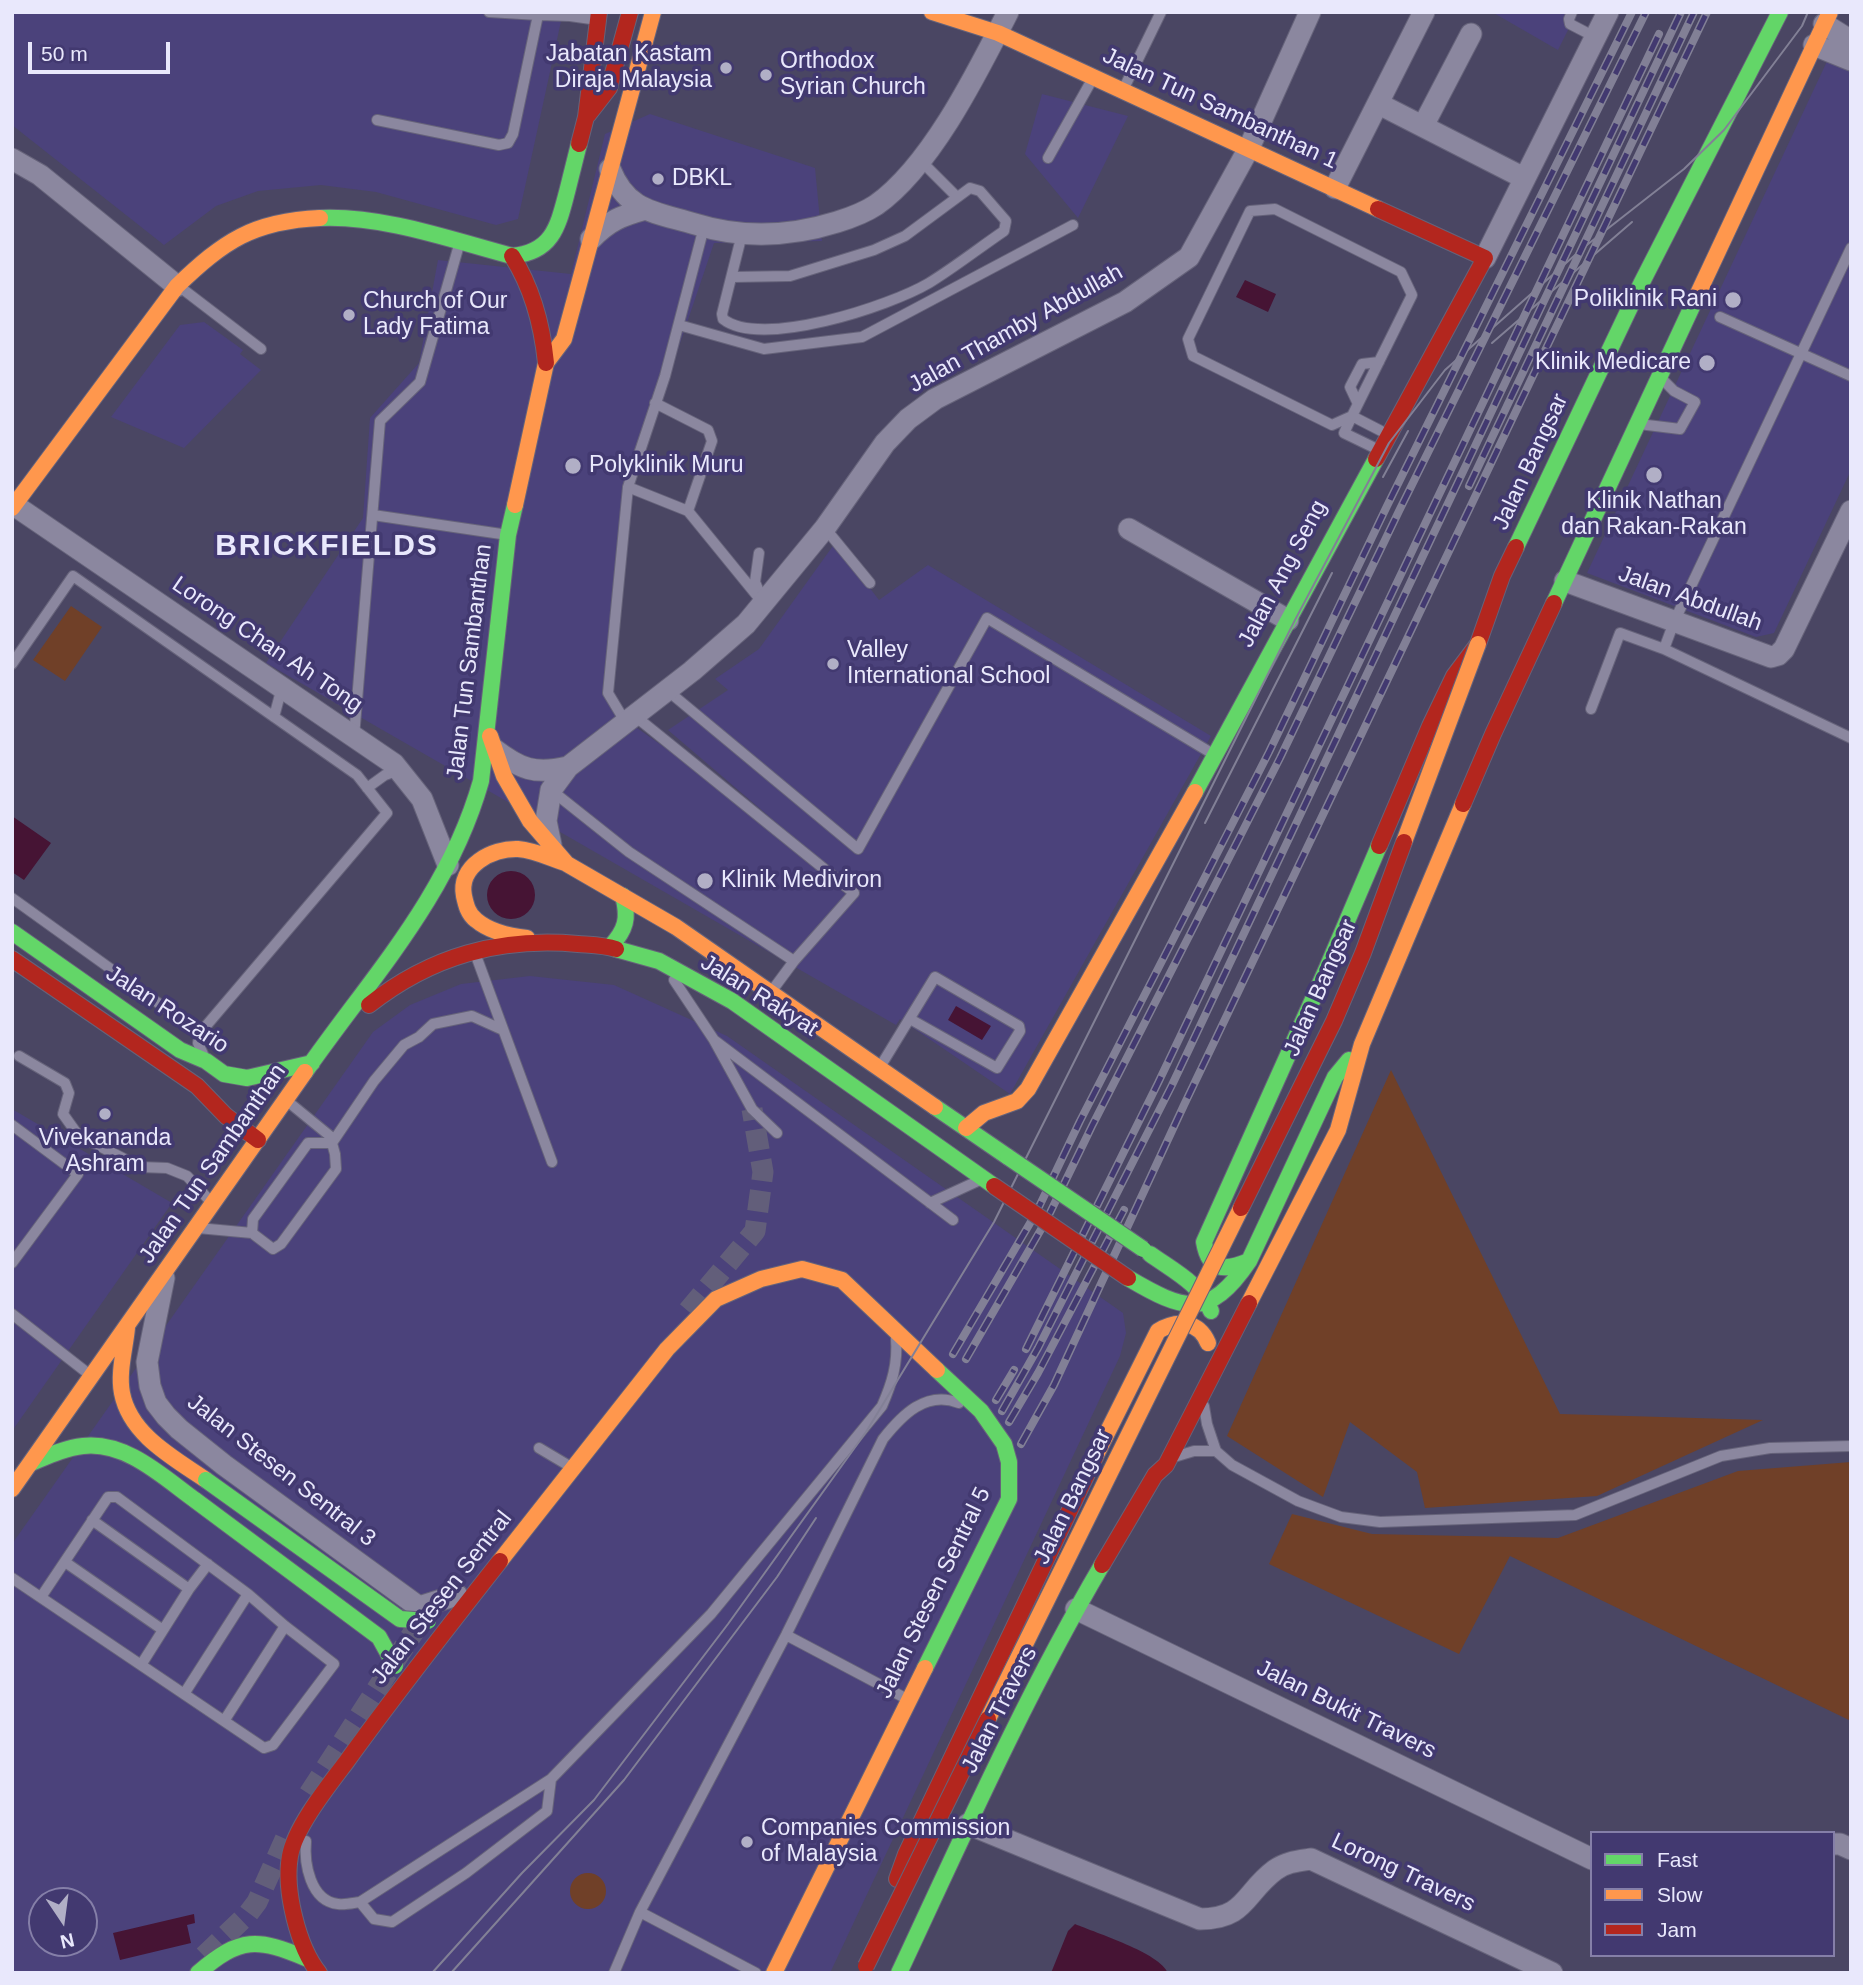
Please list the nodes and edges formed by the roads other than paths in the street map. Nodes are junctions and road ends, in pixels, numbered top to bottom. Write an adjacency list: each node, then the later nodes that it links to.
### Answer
1 (489, 12): 12 (lane)
2 (630, 12): 24 (main road)
3 (653, 12): 31 (main road, Jalan Tun Sambanthan)
4 (932, 12): 15 (main road, Jalan Tun Sambanthan 1)
5 (1008, 12): 15 (street)
6 (1161, 12): 22 (lane)
7 (1310, 12): 27 (street, Jalan Thamby Abdullah)
8 (1424, 12): 23 (street)
9 (1572, 12): 17 (lane)
10 (1608, 12): 17 (street, Jalan Ang Seng)
11 (1780, 12): 75 (main road, Jalan Bangsar)
12 (538, 15): 13 (lane); 25 (lane)
13 (599, 16): 24 (main road)
14 (1827, 18): 18 (street); 19 (main road)
15 (998, 33): 21 (main road, Jalan Tun Sambanthan 1); 30 (street)
16 (1471, 34): 26 (street)
17 (1595, 37): 32 (street, Jalan Ang Seng)
18 (1851, 41)
19 (1814, 45): 20 (street); 52 (main road)
20 (1851, 60)
21 (1094, 76): 22 (main road, Jalan Tun Sambanthan 1); 28 (lane)
22 (1124, 89): 27 (main road, Jalan Tun Sambanthan 1)
23 (1379, 104): 26 (street); 33 (street)
24 (586, 117): 42 (main road)
25 (377, 120)
26 (1423, 125): 32 (street)
27 (1249, 148): 33 (main road, Jalan Tun Sambanthan 1); 63 (street, Jalan Thamby Abdullah)
28 (1048, 158)
29 (12, 159): 45 (street)
30 (920, 160): 34 (lane); 38 (street)
31 (610, 169): 35 (street); 39 (main road, Jalan Tun Sambanthan)
32 (1524, 178): 43 (street, Jalan Ang Seng)
33 (1335, 188): 43 (main road, Jalan Tun Sambanthan 1)
34 (956, 196): 44 (lane); 44 (lane)
35 (646, 209): 37 (street); 39 (street)
36 (1073, 225): 47 (lane)
37 (704, 227): 38 (street); 47 (lane)
38 (743, 234): 44 (lane)
39 (590, 240): 50 (main road, Jalan Tun Sambanthan)
40 (460, 243): 42 (main road); 45 (main road); 62 (lane)
41 (1851, 248): 49 (lane)
42 (512, 256): 50 (main road)
43 (1485, 258): 56 (main road, Jalan Ang Seng)
44 (733, 276)
45 (177, 286): 48 (lane); 59 (main road)
46 (1720, 317): 49 (lane)
47 (678, 325): 53 (lane)
48 (261, 349)
49 (1801, 354): 51 (lane); 74 (lane)
50 (546, 363): 65 (main road, Jalan Tun Sambanthan)
51 (1851, 376)
52 (1660, 377): 55 (main road); 55 (lane)
53 (655, 403): 58 (lane); 60 (lane)
54 (1352, 416): 54 (lane); 56 (lane); 57 (lane)
55 (1638, 424): 68 (main road)
56 (1388, 435): 57 (main road, Jalan Ang Seng)
57 (1380, 451): 73 (main road, Jalan Ang Seng)
58 (628, 487): 60 (lane); 82 (lane)
59 (13, 506): 70 (street, Lorong Chan Ah Tong)
60 (688, 511): 71 (lane)
61 (1851, 511): 66 (street)
62 (373, 515): 65 (lane); 84 (lane)
63 (825, 528): 69 (lane); 71 (street, Jalan Thamby Abdullah)
64 (1129, 529): 73 (street)
65 (508, 535): 83 (main road, Jalan Tun Sambanthan)
66 (1845, 539): 74 (street, Jalan Abdullah)
67 (759, 553): 71 (lane)
68 (1564, 581): 74 (street, Jalan Abdullah); 110 (main road)
69 (870, 583)
70 (140, 591): 72 (lane); 78 (street, Lorong Chan Ah Tong)
71 (763, 603): 79 (street, Jalan Thamby Abdullah)
72 (125, 613): 77 (lane); 81 (lane)
73 (1289, 620): 87 (main road, Jalan Ang Seng)
74 (1674, 622): 76 (lane)
75 (1478, 644): 128 (main road); 176 (main road, Jalan Bangsar, bridge)
76 (1664, 649): 80 (lane); 85 (lane)
77 (12, 664)
78 (282, 687): 81 (lane); 84 (street, Lorong Chan Ah Tong)
79 (668, 691): 82 (street, Jalan Thamby Abdullah); 87 (lane)
80 (1591, 709)
81 (274, 717): 90 (lane)
82 (630, 720): 88 (street, Jalan Thamby Abdullah); 103 (lane)
83 (486, 724): 86 (main road, Jalan Rakyat); 94 (main road, Jalan Tun Sambanthan)
84 (354, 737): 89 (street, Lorong Chan Ah Tong)
85 (1851, 738)
86 (494, 749): 88 (street); 92 (main road, Jalan Rakyat)
87 (1215, 756): 117 (main road, Jalan Ang Seng)
88 (568, 767): 91 (street, Jalan Thamby Abdullah)
89 (399, 770): 90 (lane); 94 (street, Lorong Chan Ah Tong)
90 (367, 788): 107 (lane)
91 (551, 790): 92 (street, Jalan Thamby Abdullah); 103 (lane)
92 (551, 845): 93 (main road, Jalan Rakyat)
93 (567, 864): 95 (main road, Jalan Rakyat); 98 (main road)
94 (448, 865): 108 (main road, Jalan Tun Sambanthan)
95 (623, 896): 99 (main road); 104 (main road, Jalan Rakyat)
96 (12, 898): 107 (lane)
97 (12, 932): 112 (main road, Jalan Rozario)
98 (544, 941): 99 (main road, Jalan Rakyat); 100 (main road, Jalan Rakyat)
99 (610, 947): 102 (main road, Jalan Rakyat)
100 (474, 951): 106 (lane); 108 (main road, Jalan Rakyat)
101 (12, 959): 119 (main road, Jalan Rozario)
102 (659, 961): 109 (lane); 122 (main road, Jalan Rakyat)
103 (794, 961): 104 (lane)
104 (771, 992): 114 (main road, Jalan Rakyat)
105 (910, 1019): 105 (lane); 114 (lane)
106 (503, 1030): 120 (lane); 121 (lane)
107 (200, 1033): 112 (lane)
108 (328, 1039): 113 (main road, Jalan Tun Sambanthan)
109 (714, 1040): 118 (lane); 123 (lane)
110 (1362, 1044): 130 (main road); 142 (main road)
111 (19, 1056): 124 (lane)
112 (206, 1061): 113 (main road, Jalan Rozario)
113 (312, 1063): 115 (main road, Jalan Tun Sambanthan)
114 (880, 1068): 117 (main road, Jalan Rakyat)
115 (286, 1100): 119 (main road, Jalan Tun Sambanthan); 120 (lane)
116 (12, 1125): 131 (lane)
117 (966, 1128): 129 (main road, Jalan Rakyat, bridge)
118 (777, 1133)
119 (258, 1140): 124 (main road, Jalan Tun Sambanthan)
120 (332, 1143): 127 (lane); 127 (lane)
121 (552, 1163)
122 (988, 1182): 123 (lane); 133 (main road, Jalan Rakyat, bridge)
123 (930, 1203): 125 (lane)
124 (213, 1204): 126 (main road, Jalan Tun Sambanthan)
125 (953, 1220)
126 (196, 1227): 127 (lane); 132 (main road, Jalan Tun Sambanthan)
127 (252, 1233)
128 (1204, 1242): 129 (main road); 130 (main road)
129 (1146, 1252): 135 (main road, Jalan Rakyat)
130 (1249, 1261): 135 (main road)
131 (12, 1263)
132 (165, 1272): 138 (main road, Jalan Tun Sambanthan); 159 (street, Jalan Stesen Sentral 3)
133 (1130, 1279): 135 (main road, Jalan Rakyat); 137 (main road)
134 (716, 1299): 139 (main road, Jalan Stesen Sentral 5); 149 (main road, Jalan Stesen Sentral)
135 (1209, 1302): 140 (main road)
136 (12, 1314): 141 (lane)
137 (1155, 1320): 140 (main road); 176 (main road)
138 (127, 1325): 141 (main road, Jalan Tun Sambanthan); 159 (main road, bridge)
139 (896, 1331): 143 (main road, Jalan Stesen Sentral 5); 169 (lane)
140 (1208, 1343): 150 (main road)
141 (92, 1376): 148 (main road, Jalan Tun Sambanthan)
142 (1202, 1397): 146 (lane); 147 (main road)
143 (981, 1411): 163 (lane); 167 (main road, Jalan Stesen Sentral 5)
144 (1851, 1446): 146 (lane)
145 (539, 1448): 149 (lane)
146 (1216, 1451): 147 (lane)
147 (1170, 1458): 150 (main road)
148 (31, 1463): 151 (main road, Jalan Tun Sambanthan); 166 (main road, bridge)
149 (573, 1468): 159 (main road, Jalan Stesen Sentral)
150 (1155, 1475): 160 (main road, Jalan Travers)
151 (12, 1489)
152 (92, 1520): 153 (lane); 154 (lane); 156 (lane)
153 (65, 1562): 158 (lane); 162 (lane)
154 (208, 1564): 156 (lane); 157 (lane)
155 (12, 1578): 158 (lane)
156 (189, 1589): 162 (lane)
157 (248, 1594): 161 (lane); 165 (lane)
158 (41, 1597): 164 (lane)
159 (460, 1602): 166 (main road, Jalan Stesen Sentral)
160 (1076, 1609): 171 (main road, Jalan Travers); 172 (street, Jalan Bukit Travers)
161 (285, 1626): 168 (lane); 168 (lane)
162 (163, 1630): 164 (lane)
163 (786, 1635): 167 (lane); 174 (lane)
164 (141, 1665): 165 (lane)
165 (184, 1694): 168 (lane)
166 (394, 1696): 170 (main road, Jalan Stesen Sentral)
167 (908, 1700): 181 (main road, Jalan Stesen Sentral 5)
168 (224, 1721)
169 (551, 1779): 173 (lane); 173 (lane)
170 (310, 1811): 173 (lane); 175 (main road, Jalan Stesen Sentral)
171 (968, 1824): 182 (main road, Jalan Travers); 183 (street, Lorong Travers)
172 (1590, 1859)
173 (360, 1902)
174 (640, 1912): 179 (lane); 180 (lane)
175 (308, 1959): 177 (main road, Jalan Stesen Sentral); 178 (main road, Jalan Stesen Sentral)
176 (864, 1971)
177 (198, 1973)
178 (319, 1973)
179 (614, 1973)
180 (756, 1973)
181 (774, 1973)
182 (899, 1973)
183 (1552, 1973)

